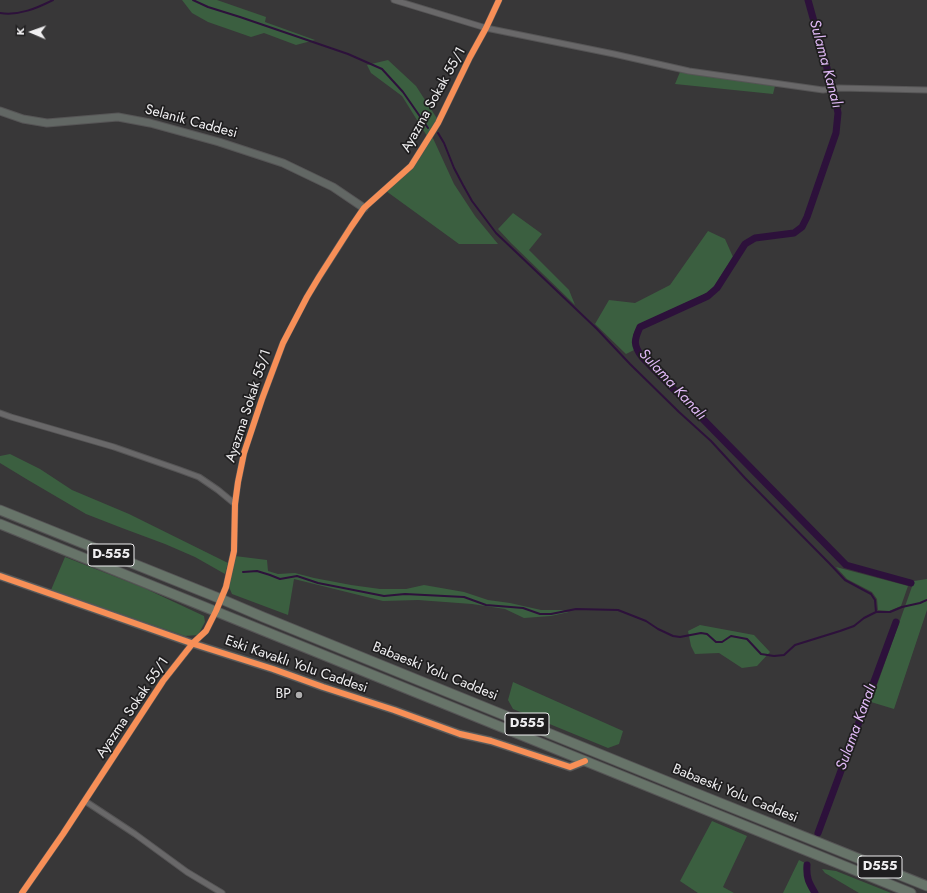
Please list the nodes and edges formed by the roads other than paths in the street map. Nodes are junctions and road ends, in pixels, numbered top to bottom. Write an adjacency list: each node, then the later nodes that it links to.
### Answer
1 (394, 0): 3 (street)
2 (499, 0): 3 (street, Ayazma Sokak 55/1)
3 (486, 28): 4 (street); 6 (street, Ayazma Sokak 55/1)
4 (927, 90)
5 (0, 111): 6 (street, Selanik Caddesi)
6 (364, 208): 8 (street, Ayazma Sokak 55/1)
7 (0, 413): 8 (street)
8 (235, 504): 12 (street, Ayazma Sokak 55/1)
9 (0, 510): 12 (highway, Babaeski Yolu Caddesi / D-555)
10 (0, 524): 13 (highway, Babaeski Yolu Caddesi / D-555)
11 (0, 576): 14 (street, Eski Kavaklı Yolu Caddesi)
12 (221, 599): 13 (street, Ayazma Sokak 55/1); 17 (highway, Babaeski Yolu Caddesi / D555)
13 (216, 611): 14 (street, Ayazma Sokak 55/1); 15 (highway, Babaeski Yolu Caddesi / D555)
14 (193, 643): 15 (street, Eski Kavaklı Yolu Caddesi); 16 (street, Ayazma Sokak 55/1)
15 (585, 761): 18 (highway, Babaeski Yolu Caddesi / D555)
16 (85, 801): 20 (street, Ayazma Sokak 55/1); 21 (street)
17 (832, 848): 18 (highway); 19 (highway, Babaeski Yolu Caddesi / D555)
18 (828, 860): 22 (highway, Babaeski Yolu Caddesi / D555)
19 (927, 886)
20 (22, 893)
21 (222, 893)
22 (911, 893)

